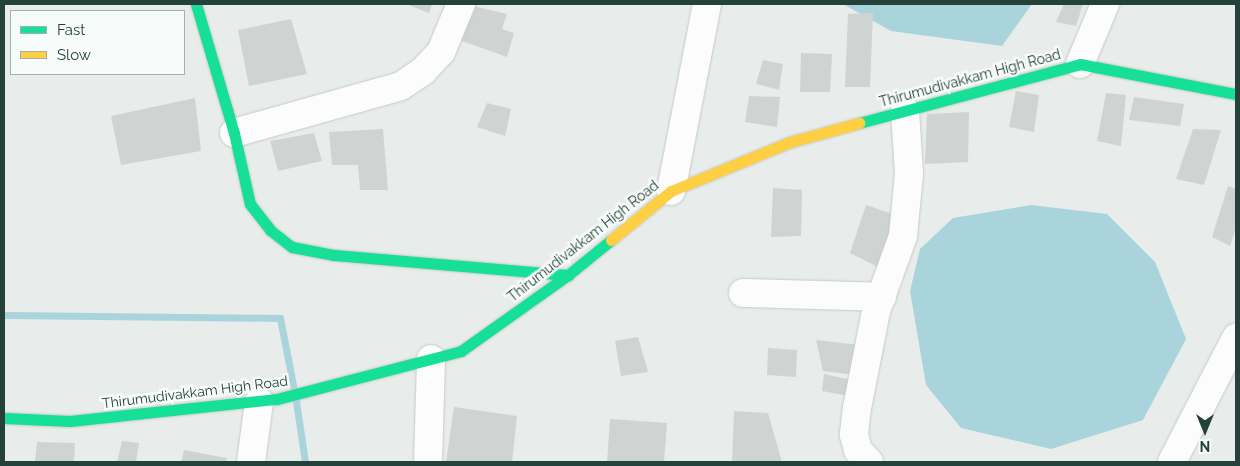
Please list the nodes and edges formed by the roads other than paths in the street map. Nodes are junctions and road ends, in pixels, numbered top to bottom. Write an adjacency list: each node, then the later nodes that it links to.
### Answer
1 (196, 4): 8 (street)
2 (462, 4): 8 (street)
3 (707, 4): 9 (street)
4 (1105, 4): 5 (street)
5 (1080, 64): 6 (street, Thirumudivakkam High Road); 7 (street, Thirumudivakkam High Road)
6 (1236, 94)
7 (905, 111): 9 (street, Thirumudivakkam High Road); 12 (street)
8 (234, 133): 10 (street)
9 (672, 191): 10 (street, Thirumudivakkam High Road)
10 (568, 275): 14 (street, Thirumudivakkam High Road)
11 (743, 293): 12 (street)
12 (882, 297): 19 (street)
13 (1236, 338): 20 (street)
14 (431, 359): 15 (street, Thirumudivakkam High Road); 18 (street)
15 (268, 401): 16 (street, Thirumudivakkam High Road); 17 (street)
16 (4, 418)
17 (252, 462)
18 (428, 462)
19 (869, 462)
20 (1172, 462)

